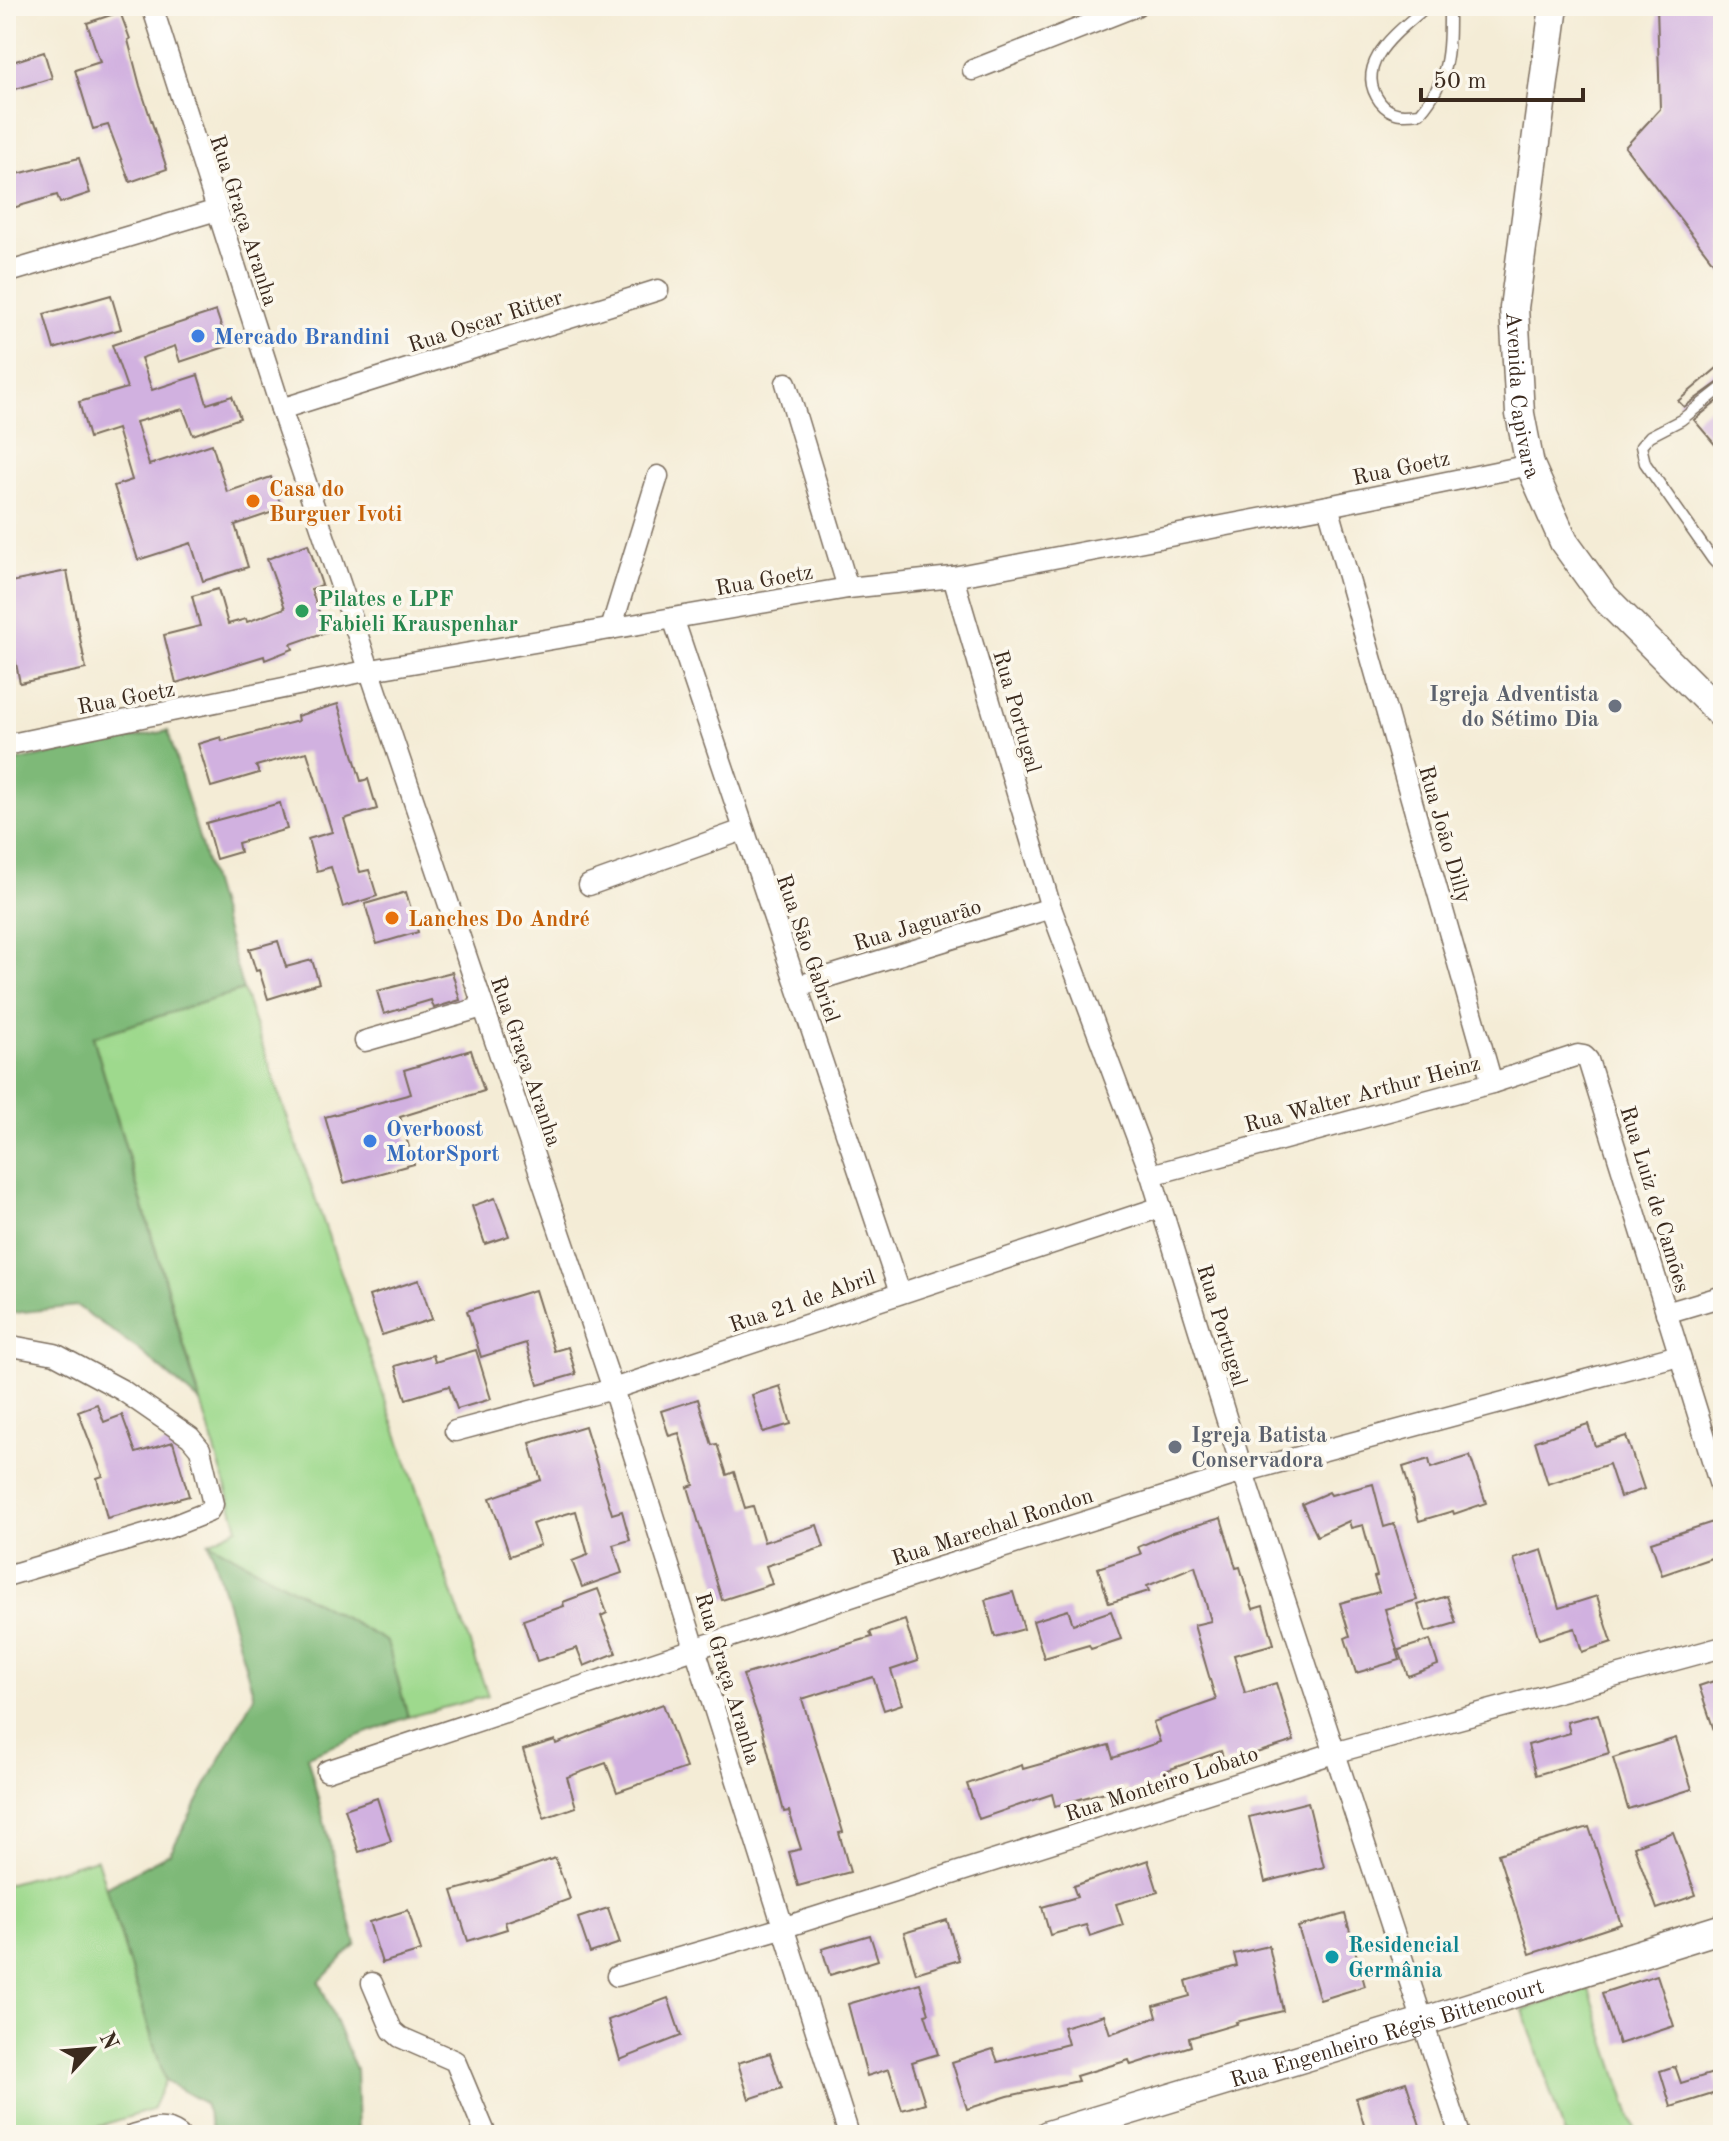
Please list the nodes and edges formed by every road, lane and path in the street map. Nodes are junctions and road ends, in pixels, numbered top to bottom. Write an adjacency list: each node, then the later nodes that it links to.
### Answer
1 (152, 6): 7 (street, Rua Graça Aranha)
2 (1136, 6): 6 (street)
3 (1427, 6): 4 (lane)
4 (1449, 6)
5 (1554, 6): 13 (main road, Avenida Capivara)
6 (973, 70)
7 (217, 210): 8 (street); 12 (street, Rua Graça Aranha)
8 (6, 273)
9 (658, 290): 12 (street, Rua Oscar Ritter)
10 (786, 383): 18 (street)
11 (1723, 387): 16 (lane)
12 (281, 409): 21 (street, Rua Graça Aranha)
13 (1530, 465): 15 (street, Rua Goetz); 22 (main road, Avenida Capivara)
14 (658, 476): 20 (street)
15 (1328, 506): 17 (street, Rua Goetz); 31 (street, Rua João Dilly)
16 (1723, 571)
17 (953, 577): 18 (street, Rua Goetz); 26 (street, Rua Portugal)
18 (848, 588): 19 (street, Rua Goetz)
19 (673, 618): 20 (street, Rua Goetz); 24 (street, Rua São Gabriel)
20 (611, 629): 21 (street, Rua Goetz)
21 (371, 670): 23 (street, Rua Goetz); 28 (street, Rua Graça Aranha)
22 (1723, 716)
23 (6, 745)
24 (743, 830): 25 (street); 27 (street, Rua São Gabriel)
25 (589, 885)
26 (1051, 908): 27 (street, Rua Jaguarão); 32 (street, Rua Portugal)
27 (798, 986): 34 (street, Rua São Gabriel)
28 (483, 1007): 29 (street); 39 (street, Rua Graça Aranha)
29 (365, 1041)
30 (1584, 1056): 31 (street, Rua Walter Arthur Heinz); 36 (street, Rua Luiz de Camões)
31 (1492, 1083): 32 (street, Rua Walter Arthur Heinz)
32 (1151, 1175): 33 (street, Rua Portugal)
33 (1161, 1207): 34 (street, Rua 21 de Abril); 41 (street, Rua Portugal)
34 (900, 1293): 39 (street, Rua 21 de Abril)
35 (1723, 1296): 36 (street)
36 (1666, 1313): 38 (street, Rua Luiz de Camões)
37 (6, 1345): 43 (street)
38 (1679, 1355): 41 (street, Rua Marechal Rondon); 42 (street, Rua Luiz de Camões)
39 (613, 1389): 40 (street, Rua 21 de Abril); 45 (street, Rua Graça Aranha)
40 (455, 1431)
41 (1243, 1472): 45 (street, Rua Marechal Rondon); 46 (street, Rua Portugal)
42 (1723, 1495)
43 (6, 1576)
44 (1723, 1647): 46 (street, Rua Monteiro Lobato)
45 (696, 1649): 47 (street, Rua Marechal Rondon); 48 (street, Rua Graça Aranha)
46 (1337, 1752): 48 (street, Rua Monteiro Lobato); 52 (street, Rua Portugal)
47 (327, 1771)
48 (782, 1928): 50 (street, Rua Monteiro Lobato); 56 (street, Rua Graça Aranha)
49 (1723, 1928): 52 (main road, Rua Engenheiro Régis Bittencourt)
50 (617, 1976)
51 (372, 1983): 55 (street)
52 (1422, 2022): 57 (main road, Rua Engenheiro Régis Bittencourt); 58 (street, Rua Portugal)
53 (176, 2132): 54 (street)
54 (133, 2135)
55 (486, 2135)
56 (849, 2135)
57 (1048, 2135)
58 (1460, 2135)

